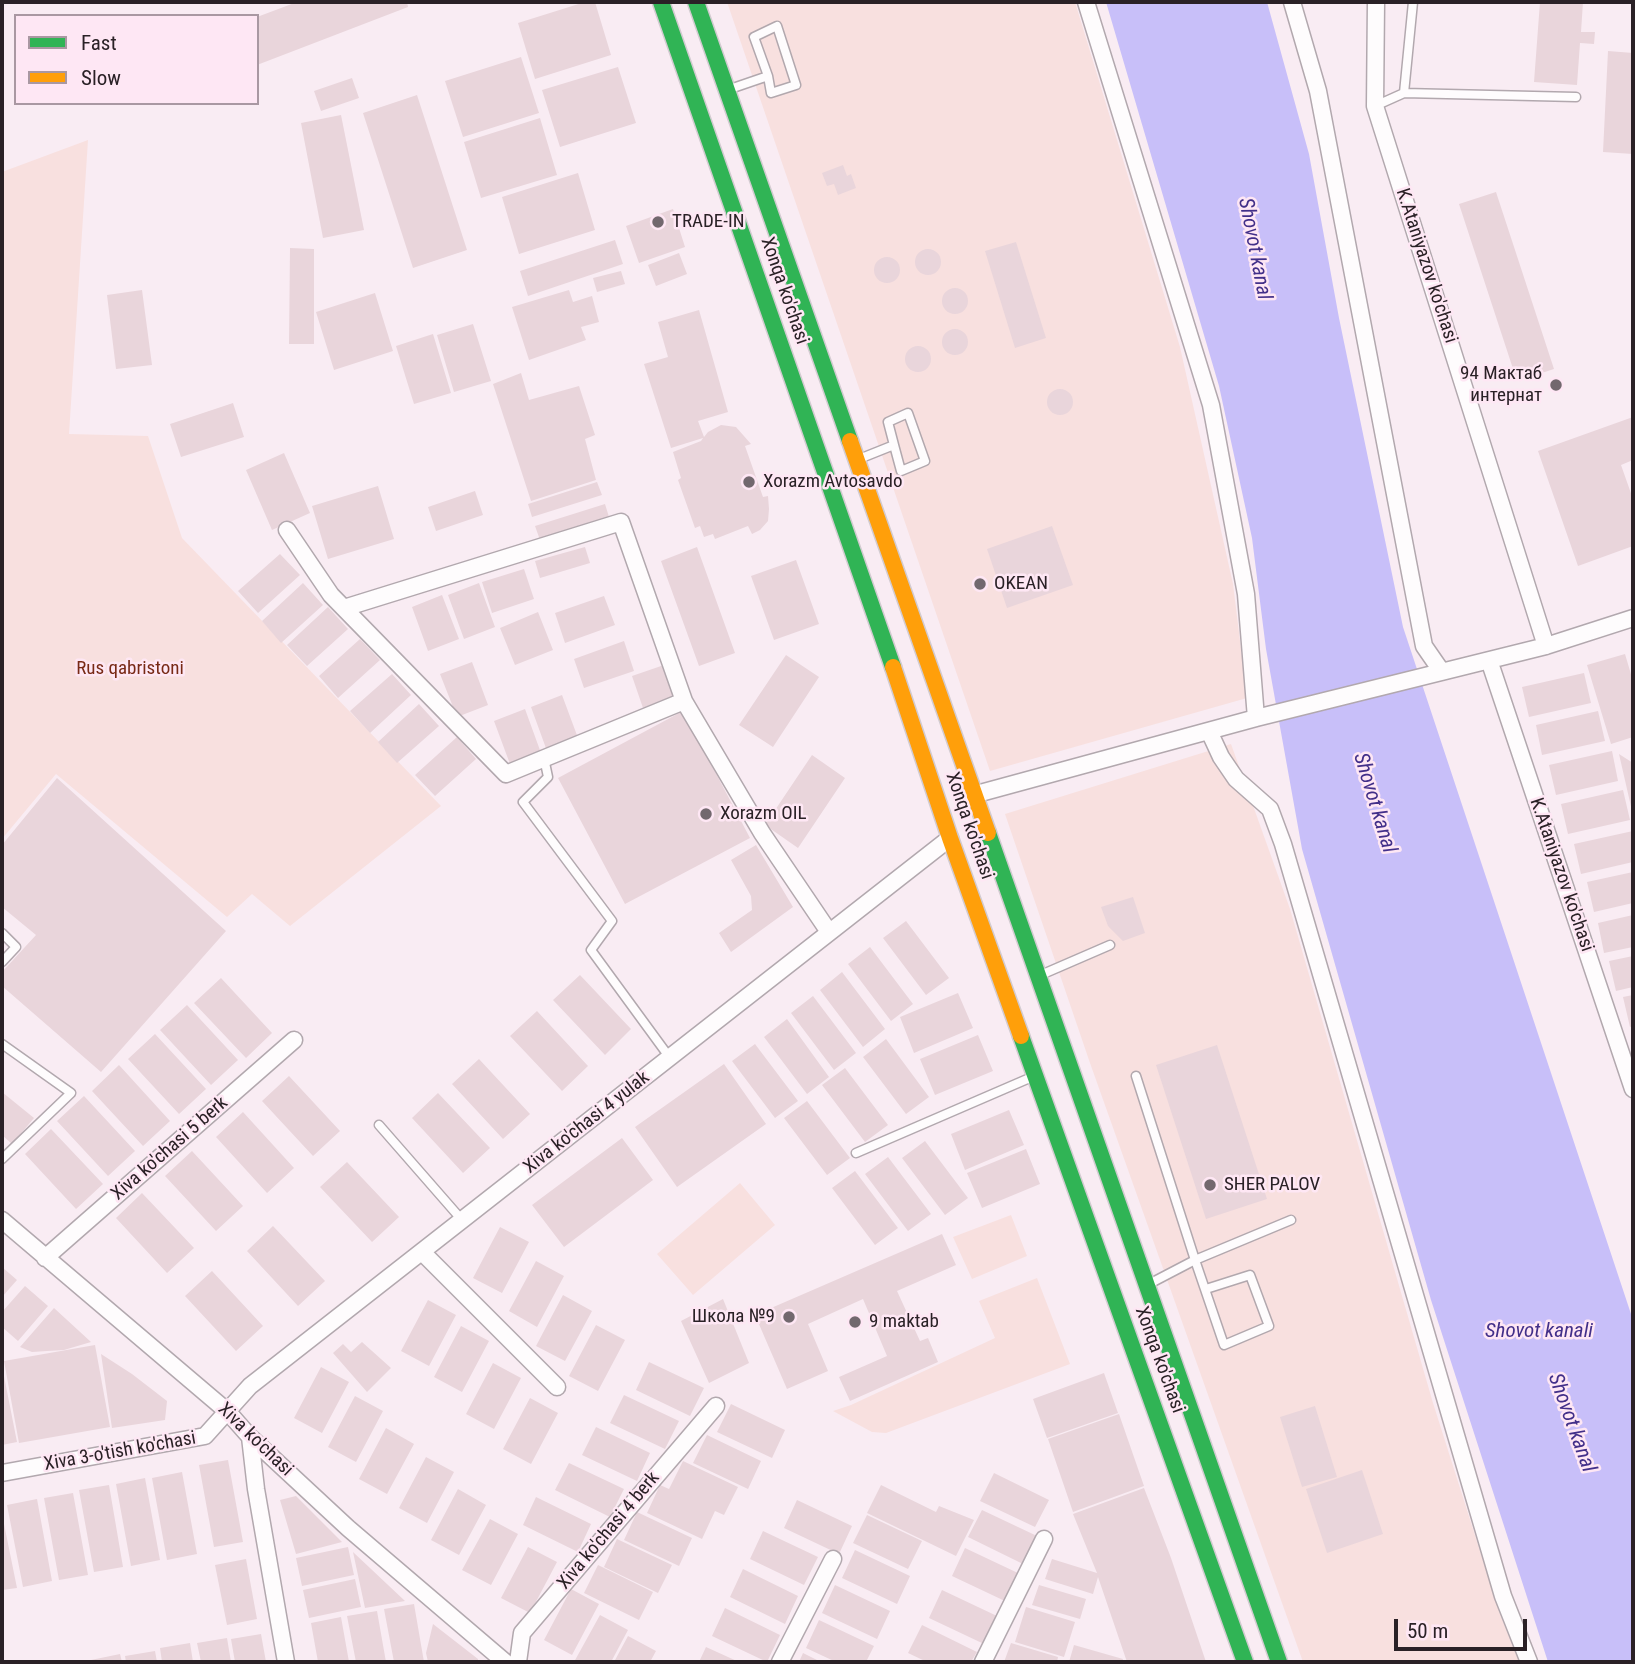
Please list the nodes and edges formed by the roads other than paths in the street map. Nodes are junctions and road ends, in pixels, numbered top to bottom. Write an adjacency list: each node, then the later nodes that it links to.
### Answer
1 (661, 2): 25 (main road, Xonqa ko'chasi)
2 (696, 2): 8 (main road, Xonqa ko'chasi)
3 (1086, 2): 21 (street)
4 (1292, 2): 19 (street)
5 (1376, 2): 11 (street, K.Ataniyazov ko'chasi)
6 (1413, 2): 9 (lane)
7 (768, 76): 7 (lane); 8 (lane)
8 (727, 90): 13 (main road, Xonqa ko'chasi)
9 (1404, 93): 10 (lane); 11 (lane)
10 (1576, 97)
11 (1375, 106): 17 (street, K.Ataniyazov ko'chasi)
12 (894, 445): 12 (lane); 13 (lane)
13 (856, 460): 24 (main road, Xonqa ko'chasi)
14 (287, 530): 15 (street)
15 (344, 608): 20 (street); 23 (street)
16 (1633, 618): 17 (street)
17 (1546, 646): 18 (street)
18 (1489, 660): 19 (street); 36 (street, K.Ataniyazov ko'chasi)
19 (1442, 672): 21 (street)
20 (684, 701): 23 (street); 26 (street)
21 (1256, 718): 22 (street)
22 (1209, 731): 24 (street); 64 (street)
23 (544, 758): 33 (lane)
24 (973, 795): 30 (main road, Xonqa ko'chasi)
25 (950, 838): 26 (street, Xiva ko'chasi 4 yulak); 34 (main road, Xonqa ko'chasi)
26 (829, 932): 33 (street, Xiva ko'chasi 4 yulak)
27 (2, 933): 29 (lane)
28 (1110, 945): 30 (lane)
29 (2, 962)
30 (1037, 977): 46 (main road, Xonqa ko'chasi)
31 (295, 1040): 44 (street, Xiva ko'chasi 5 berk)
32 (2, 1044): 39 (lane)
33 (670, 1058): 40 (street, Xiva ko'chasi 4 yulak)
34 (1035, 1076): 38 (lane); 56 (main road, Xonqa ko'chasi)
35 (1136, 1076): 45 (lane)
36 (1633, 1089)
37 (379, 1125): 40 (lane)
38 (856, 1153)
39 (2, 1158)
40 (462, 1220): 43 (street, Xiva ko'chasi 4 yulak)
41 (1291, 1220): 45 (lane)
42 (4, 1226): 44 (street, Xiva ko'chasi)
43 (422, 1252): 48 (street); 50 (street, Xiva ko'chasi 4 yulak)
44 (45, 1258): 50 (street, Xiva ko'chasi)
45 (1195, 1260): 46 (lane); 47 (lane)
46 (1146, 1285): 55 (main road, Xonqa ko'chasi)
47 (1206, 1289): 47 (lane)
48 (557, 1387)
49 (716, 1406): 59 (street, Xiva ko'chasi 4 berk)
50 (228, 1412): 51 (street, Xiva ko'chasi); 52 (street, Xiva 3-o'tish ko'chasi)
51 (250, 1437): 57 (street); 58 (street, Xiva ko'chasi)
52 (2, 1473)
53 (1044, 1539): 61 (street)
54 (833, 1559): 60 (street)
55 (1265, 1624): 56 (main road); 63 (main road, Xonqa ko'chasi)
56 (1236, 1635): 62 (main road, Xonqa ko'chasi)
57 (286, 1662)
58 (505, 1662)
59 (518, 1662)
60 (780, 1662)
61 (984, 1662)
62 (1245, 1662)
63 (1279, 1662)
64 (1529, 1662)

